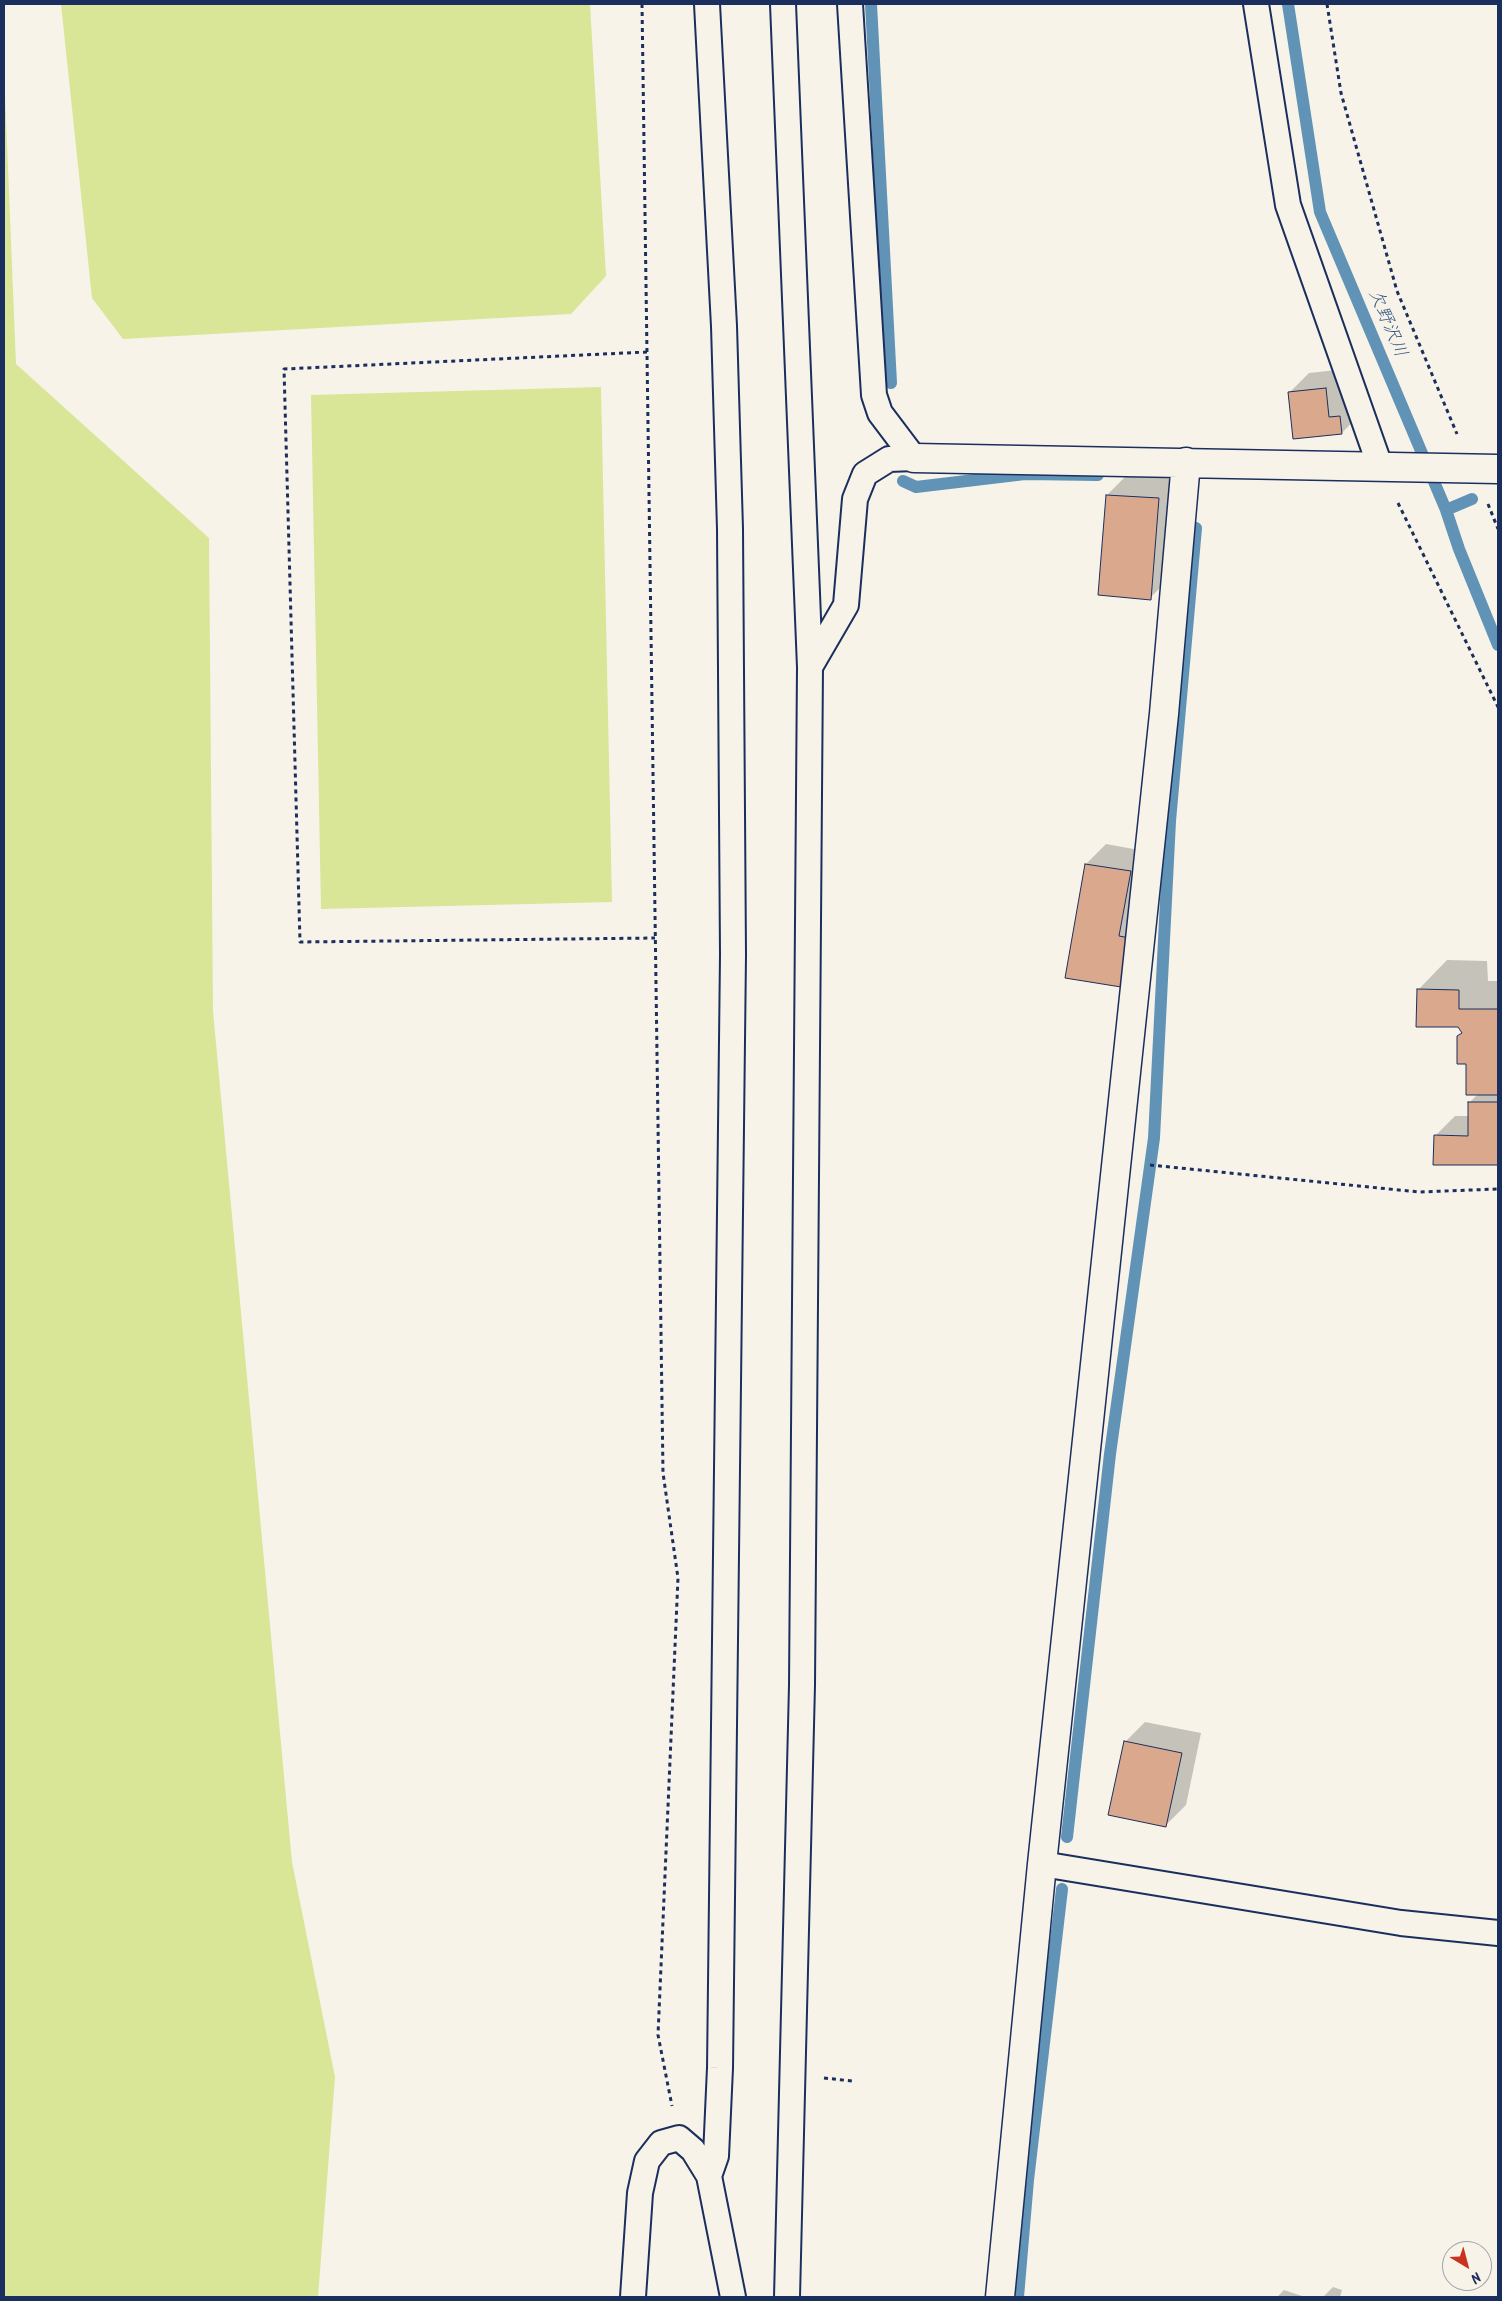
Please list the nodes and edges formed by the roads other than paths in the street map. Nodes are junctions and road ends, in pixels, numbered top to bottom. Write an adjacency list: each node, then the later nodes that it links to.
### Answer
1 (707, 4): 12 (lane)
2 (784, 4): 9 (lane)
3 (850, 4): 5 (lane)
4 (1256, 4): 7 (lane)
5 (914, 458): 6 (street); 9 (lane)
6 (1186, 462): 7 (street); 10 (street)
7 (1391, 466): 8 (street)
8 (1475, 469)
9 (810, 666): 15 (lane)
10 (1042, 1864): 11 (lane); 16 (street)
11 (1498, 1933)
12 (709, 2176): 13 (lane); 14 (lane)
13 (633, 2297)
14 (733, 2297)
15 (787, 2297)
16 (1000, 2297)

